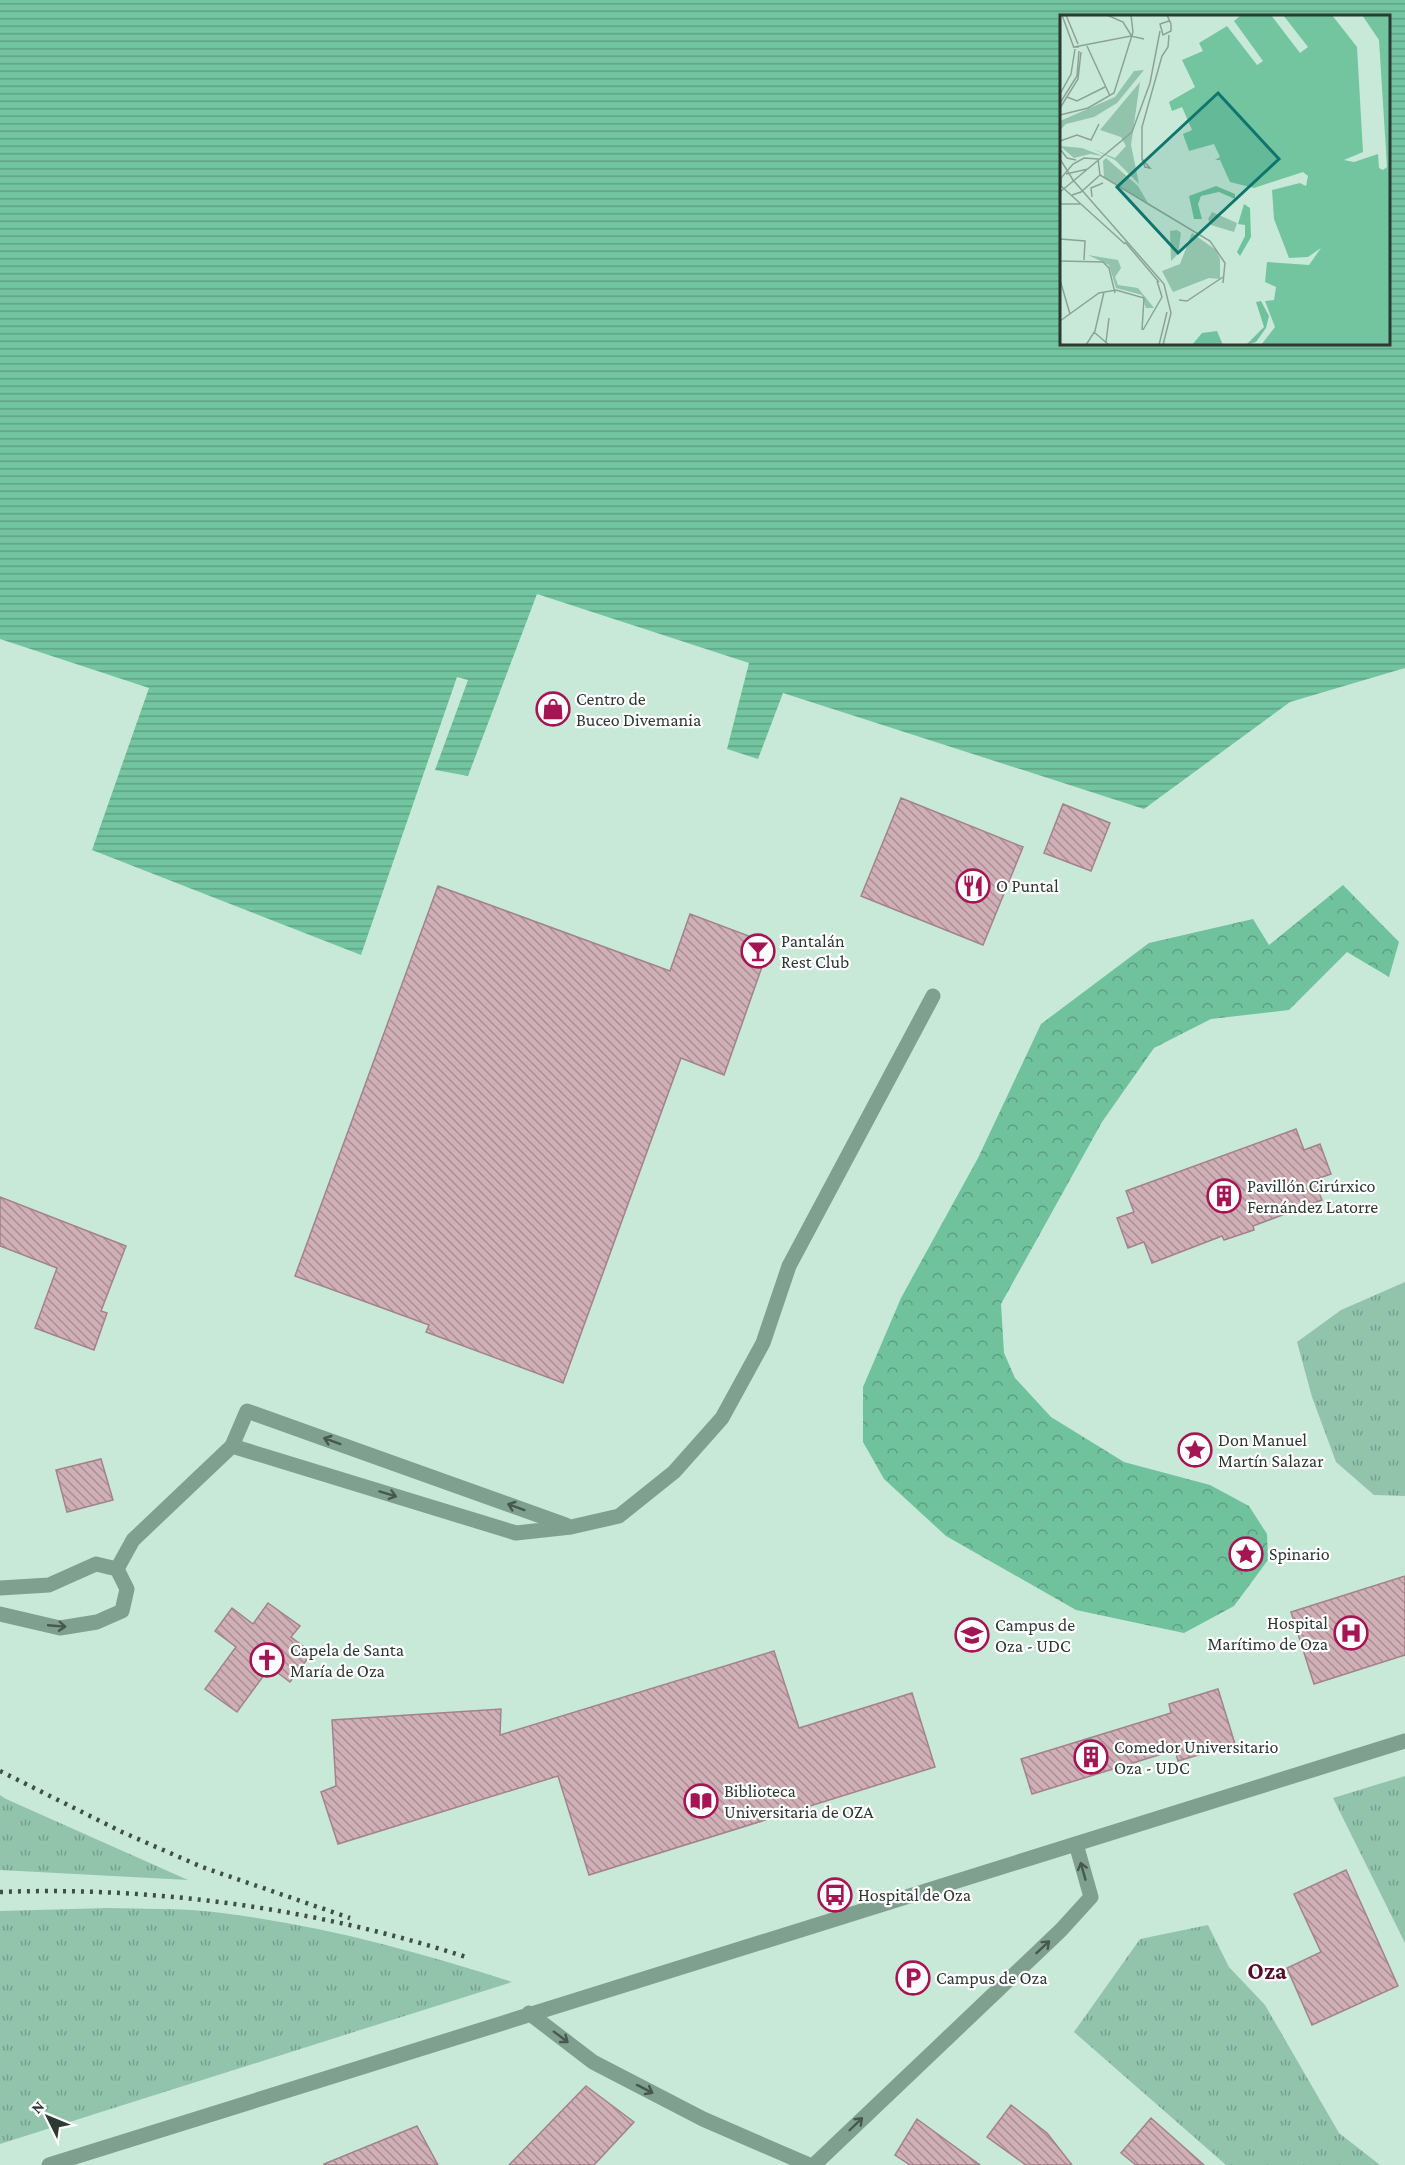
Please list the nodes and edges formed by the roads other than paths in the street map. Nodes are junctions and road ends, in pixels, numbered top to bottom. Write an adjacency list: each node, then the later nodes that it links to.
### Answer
1 (933, 996): 3 (street)
2 (232, 1446): 3 (street, one-way to 3); 3 (street, one-way to 2); 4 (street)
3 (571, 1527)
4 (117, 1569): 5 (street); 6 (street, one-way to 4)
5 (0, 1587)
6 (0, 1614)
7 (1405, 1741): 8 (street)
8 (1076, 1844): 9 (street); 11 (street, one-way to 8)
9 (529, 2013): 10 (street); 11 (street, one-way to 11)
10 (49, 2165)
11 (812, 2165)

